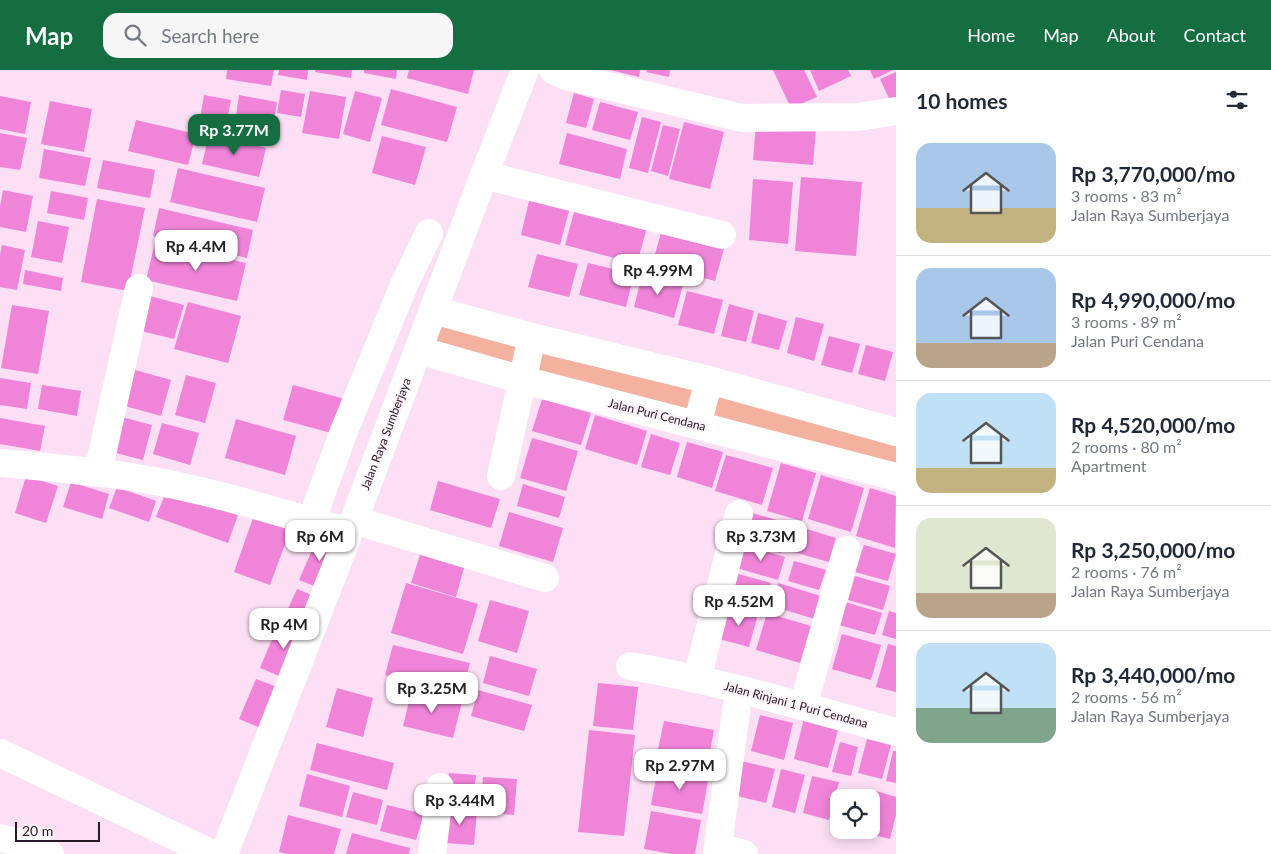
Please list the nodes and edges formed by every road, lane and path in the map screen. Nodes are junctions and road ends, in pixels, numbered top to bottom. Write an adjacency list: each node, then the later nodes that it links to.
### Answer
1 (525, 70): 4 (street, Jalan Raya Sumberjaya)
2 (553, 70): 3 (street)
3 (896, 111)
4 (484, 175): 6 (street); 8 (street, Jalan Raya Sumberjaya)
5 (428, 233): 20 (street)
6 (722, 236)
7 (139, 288): 16 (street)
8 (433, 310): 9 (street); 10 (street, Jalan Raya Sumberjaya)
9 (532, 337): 11 (street); 12 (street)
10 (418, 350): 11 (street, Jalan Puri Cendana); 21 (street, Jalan Raya Sumberjaya)
11 (522, 380): 13 (street, Jalan Puri Cendana); 17 (street)
12 (709, 380): 13 (street); 14 (street)
13 (697, 425): 18 (street, Jalan Puri Cendana)
14 (896, 432)
15 (0, 463): 16 (street)
16 (98, 472): 20 (street)
17 (502, 476)
18 (896, 477)
19 (739, 514): 25 (street)
20 (311, 522): 21 (street)
21 (352, 526): 23 (street); 35 (street, Jalan Raya Sumberjaya)
22 (848, 550): 27 (street)
23 (545, 578)
24 (630, 666): 25 (street, Jalan Rinjani 1 Puri Cendana)
25 (697, 680): 26 (street, Jalan Rinjani 1 Puri Cendana)
26 (739, 689): 27 (street, Jalan Rinjani 1 Puri Cendana); 32 (street)
27 (803, 706): 28 (street, Jalan Rinjani 1 Puri Cendana)
28 (896, 732)
29 (0, 753): 34 (street)
30 (440, 787): 36 (street)
31 (0, 838): 33 (street)
32 (717, 851): 37 (street)
33 (50, 854)
34 (212, 854)
35 (224, 854)
36 (432, 854)
37 (744, 854)

